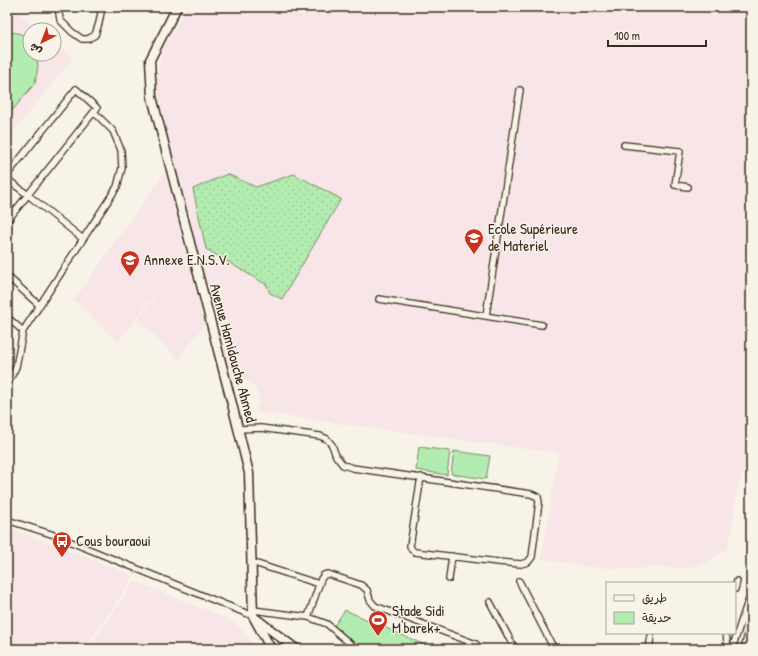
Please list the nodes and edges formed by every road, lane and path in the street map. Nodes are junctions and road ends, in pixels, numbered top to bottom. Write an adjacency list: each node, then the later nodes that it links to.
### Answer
1 (58, 7): 2 (street)
2 (102, 7)
3 (177, 7): 21 (main road, Avenue Hamidouche Ahmed)
4 (520, 90): 16 (street)
5 (94, 112): 7 (street); 10 (street); 12 (street)
6 (624, 145): 9 (street)
7 (7, 174)
8 (7, 179): 10 (street)
9 (688, 187)
10 (28, 195): 11 (street); 12 (street)
11 (7, 221)
12 (83, 239): 15 (street)
13 (7, 276): 15 (street)
14 (379, 299): 16 (street)
15 (40, 305): 19 (street)
16 (486, 316): 18 (street)
17 (7, 317): 19 (street)
18 (542, 325)
19 (23, 331): 20 (street)
20 (7, 385)
21 (239, 429): 22 (street); 25 (main road, Avenue Hamidouche Ahmed)
22 (421, 477): 24 (street); 24 (street)
23 (7, 520): 33 (street)
24 (452, 556): 26 (street)
25 (251, 562): 29 (street); 33 (main road, Avenue Hamidouche Ahmed)
26 (449, 579)
27 (519, 580): 43 (street)
28 (737, 581): 30 (street)
29 (319, 584): 34 (street); 41 (street)
30 (736, 585)
31 (751, 594): 46 (street)
32 (490, 602): 42 (street)
33 (253, 613): 34 (street); 38 (main road); 39 (main road)
34 (308, 617): 40 (street)
35 (751, 622): 47 (street)
36 (726, 634): 45 (street)
37 (651, 636): 44 (street)
38 (271, 649)
39 (296, 649)
40 (356, 649)
41 (479, 649)
42 (515, 649)
43 (554, 649)
44 (649, 649)
45 (728, 649)
46 (732, 649)
47 (744, 649)

